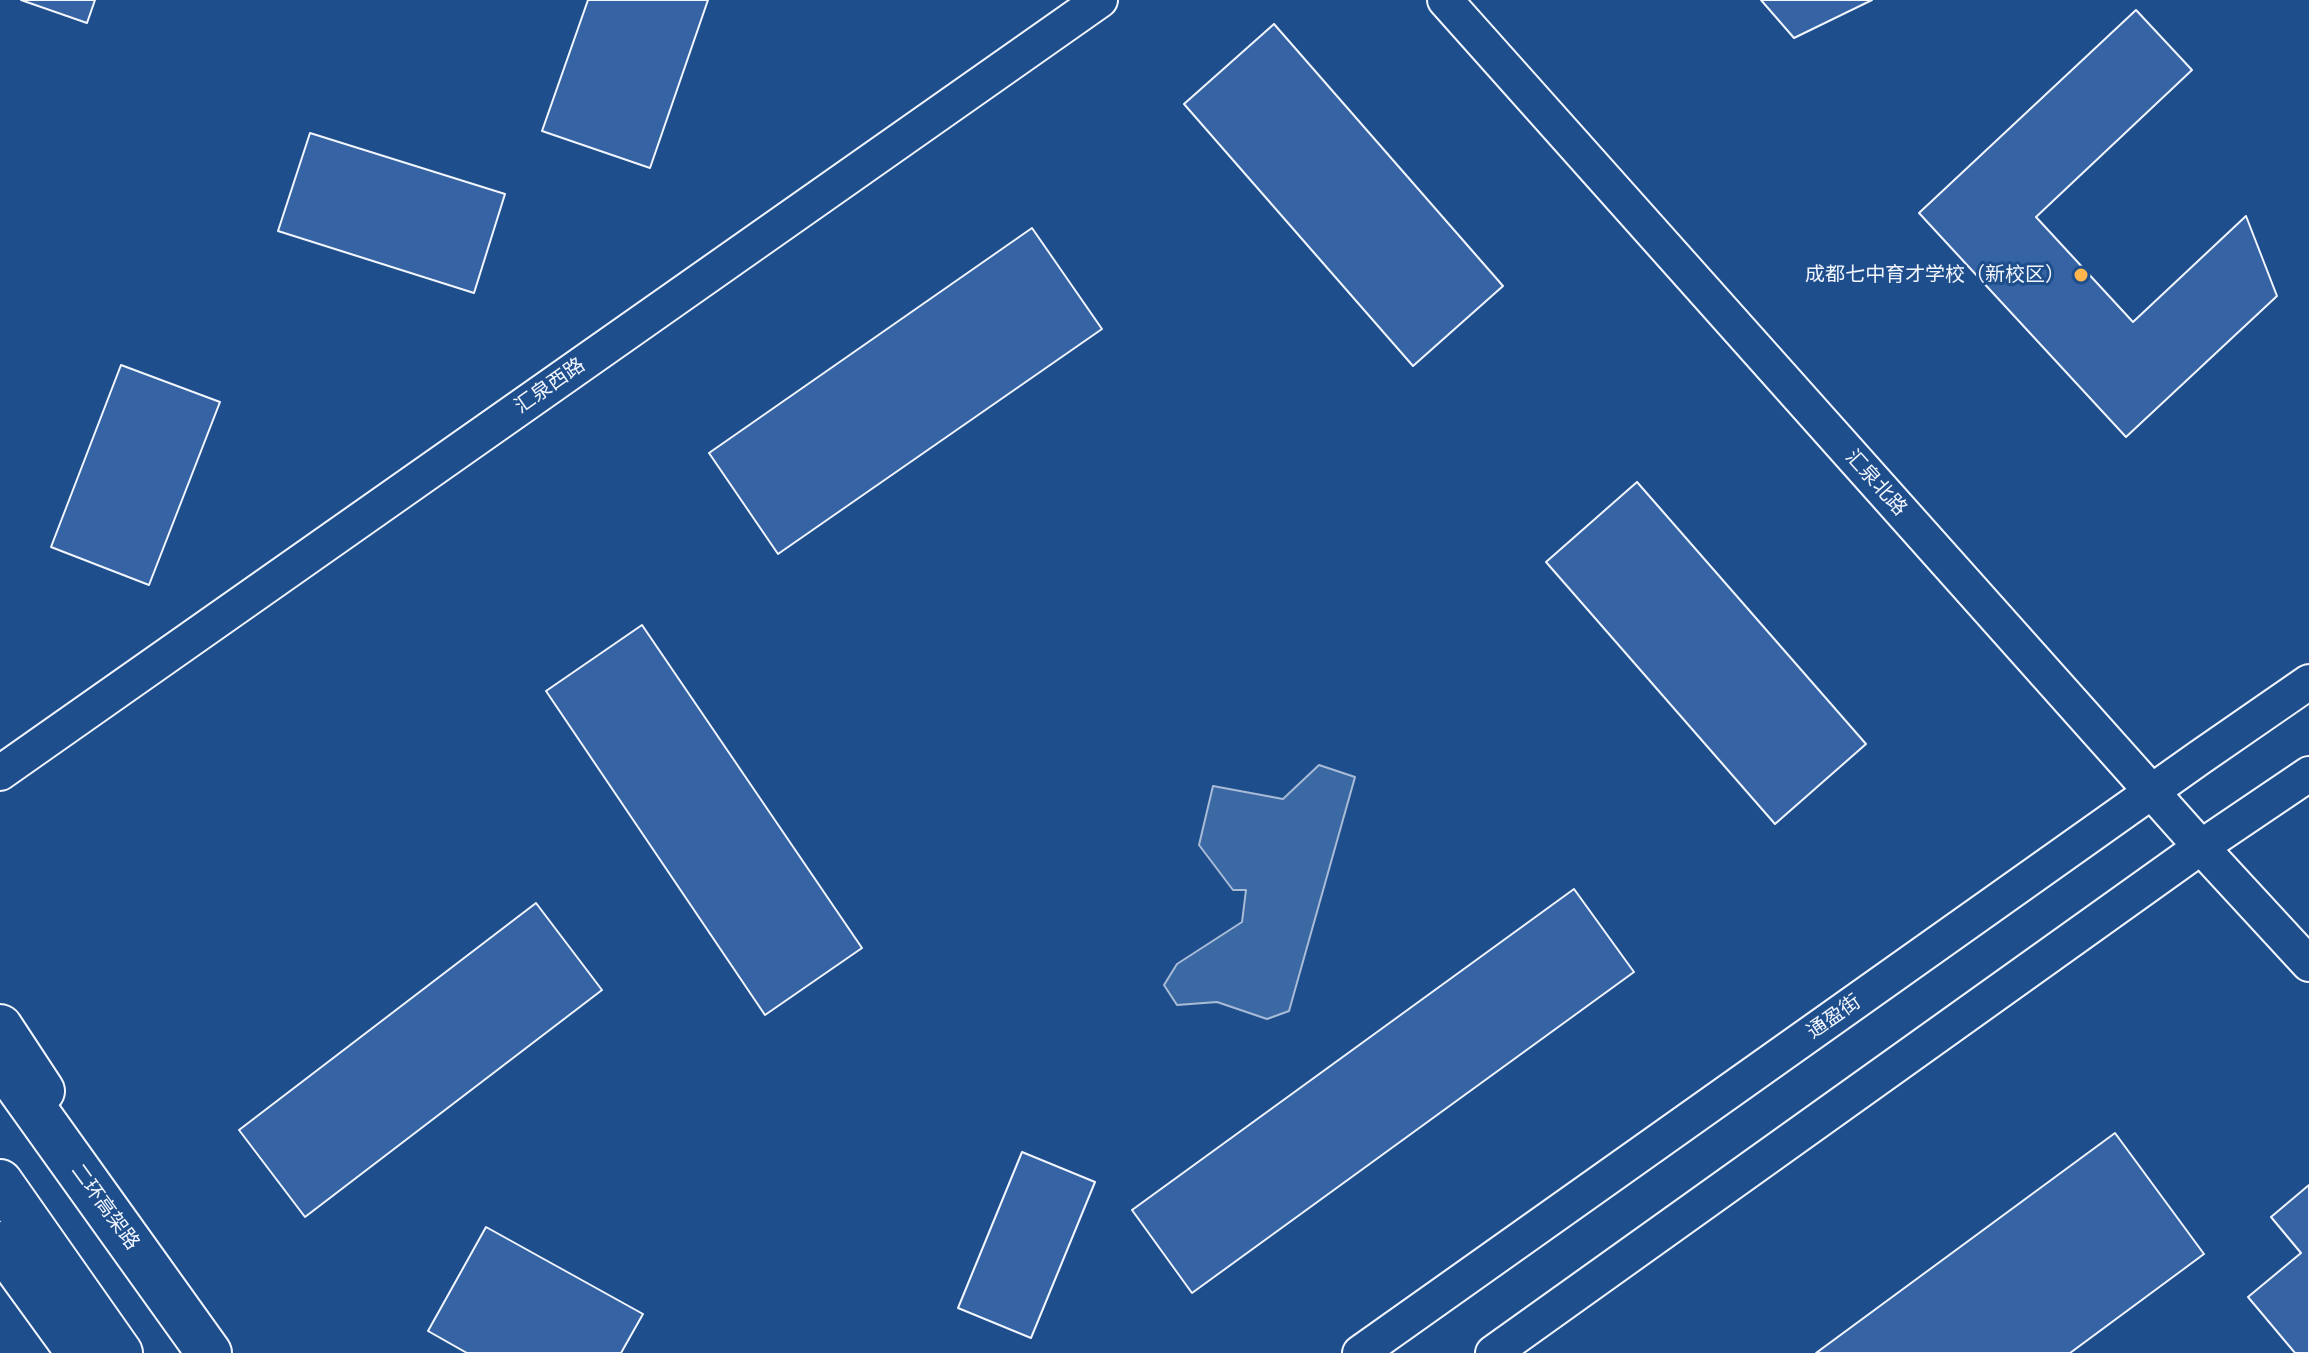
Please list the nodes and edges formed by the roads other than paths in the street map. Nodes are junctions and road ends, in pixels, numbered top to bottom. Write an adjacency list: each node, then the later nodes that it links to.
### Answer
1 (1100, 0): 4 (street, 汇泉西路)
2 (1445, 0): 6 (street, 汇泉北路)
3 (2309, 682): 6 (street, 通盈街)
4 (0, 773)
5 (2309, 774): 7 (street)
6 (2151, 791): 7 (street, 汇泉北路); 17 (street, 通盈街)
7 (2201, 847): 8 (street, 汇泉北路); 18 (street)
8 (2309, 964)
9 (0, 1027): 16 (main road)
10 (0, 1061): 15 (main road, 二环高架路)
11 (0, 1182): 14 (main road)
12 (0, 1244): 13 (main road)
13 (79, 1353)
14 (120, 1353)
15 (209, 1353)
16 (215, 1353)
17 (1360, 1353)
18 (1493, 1353)

